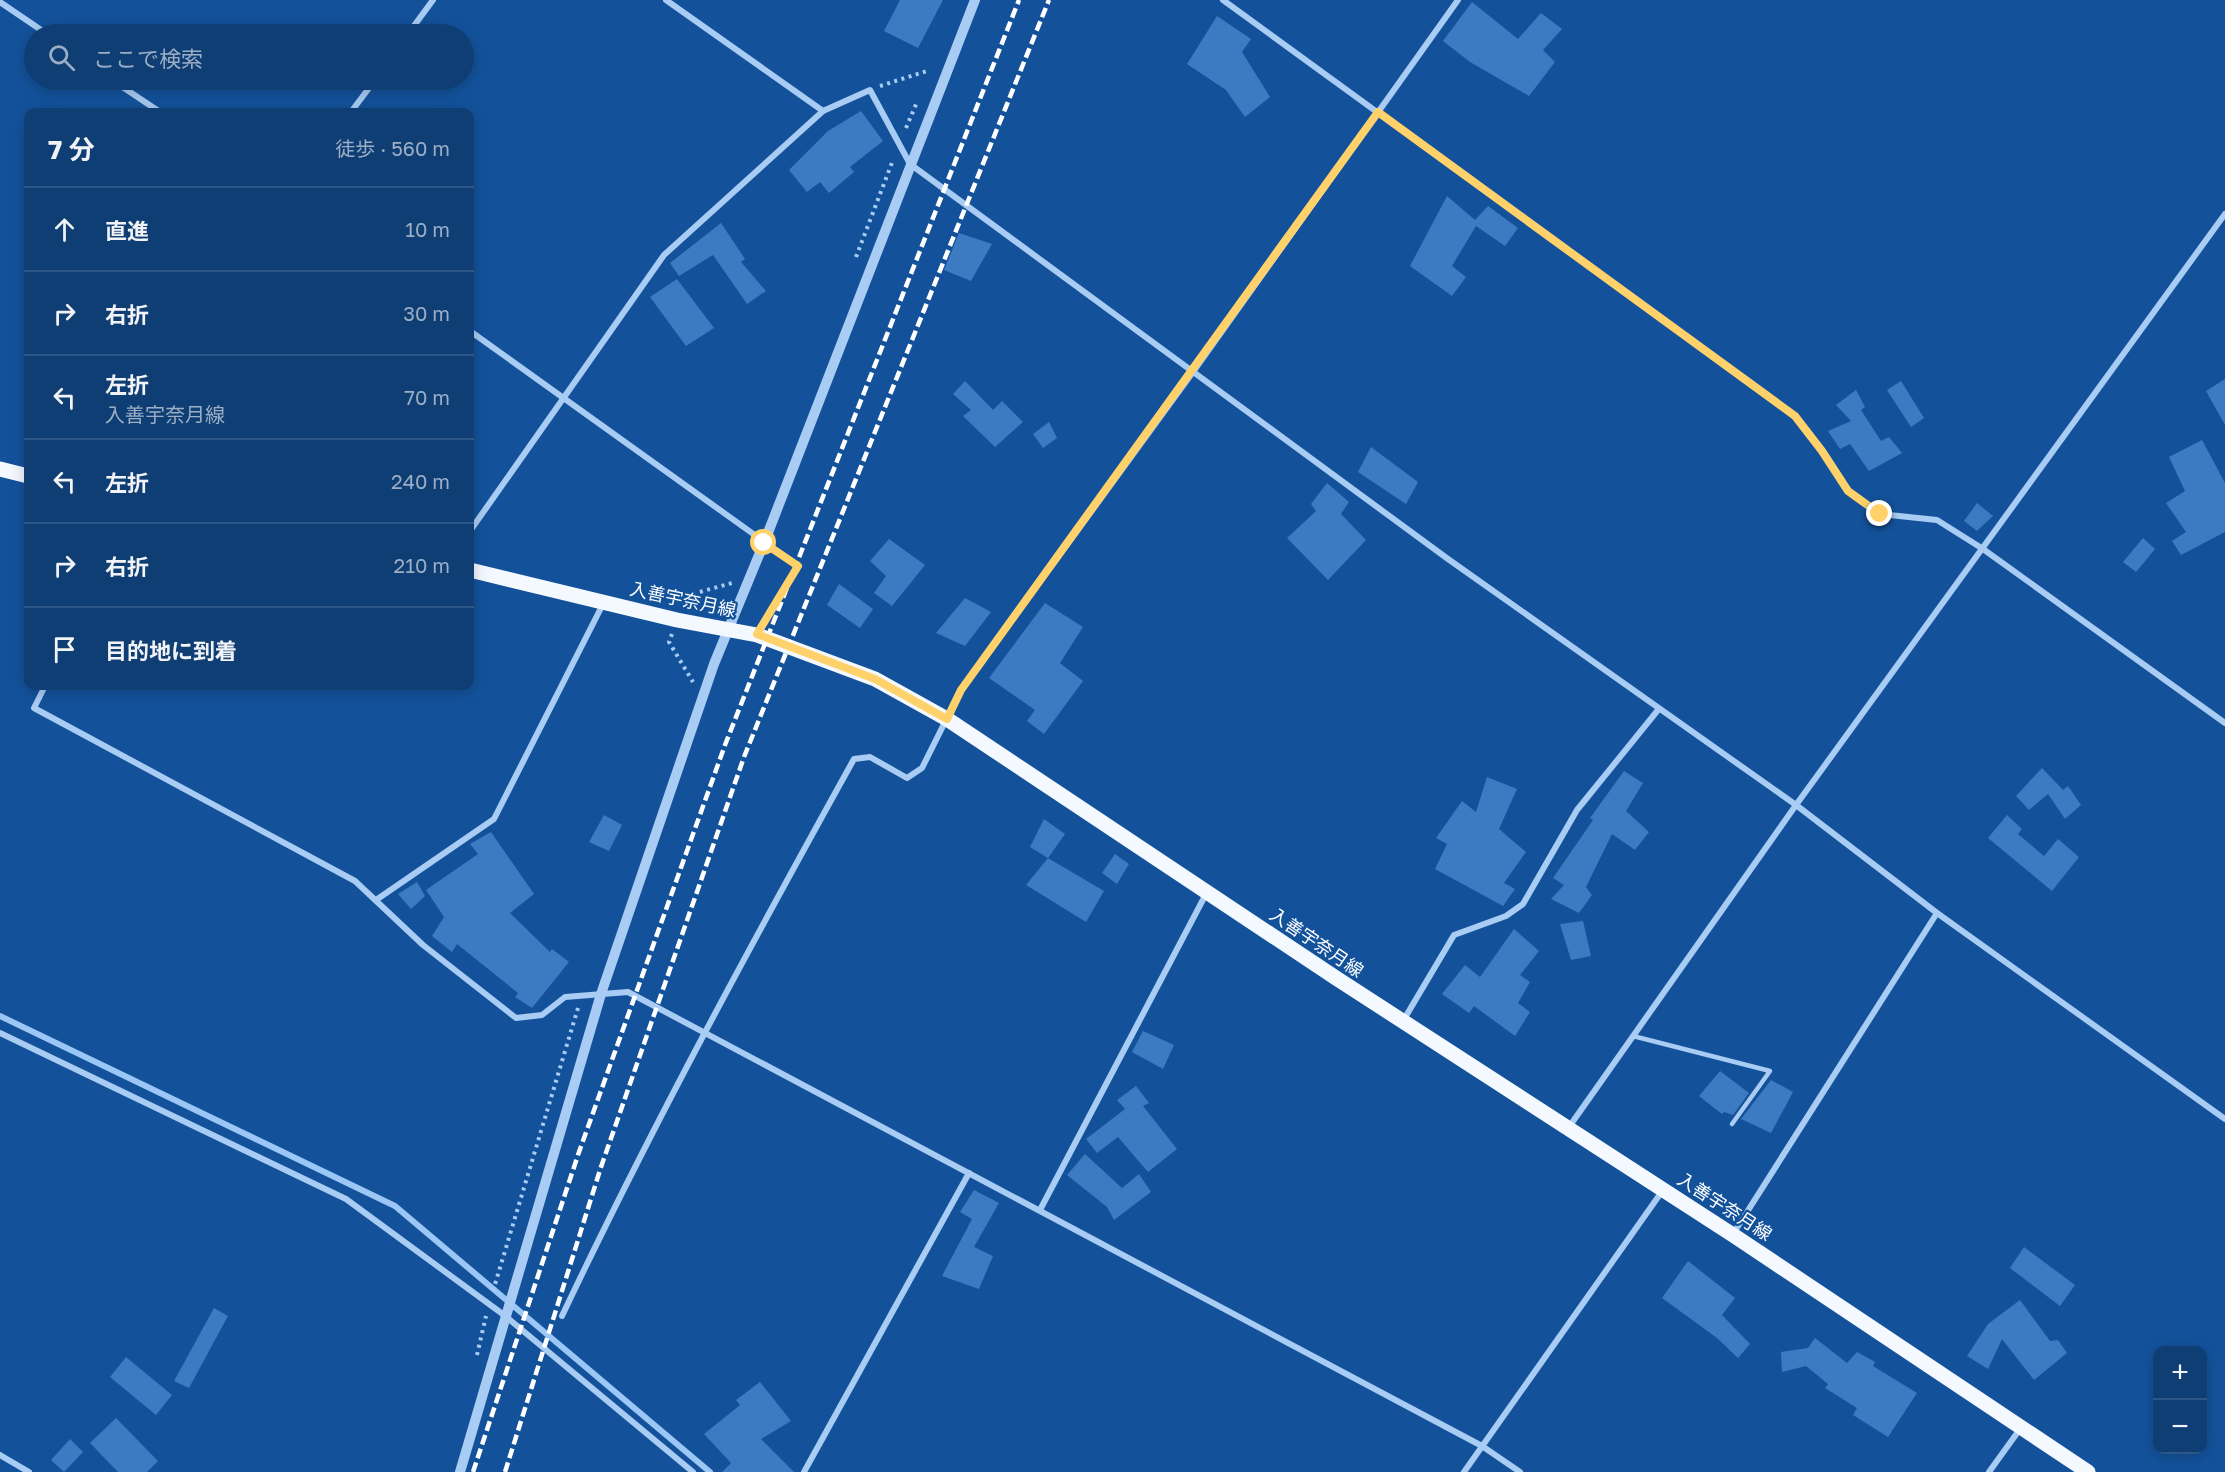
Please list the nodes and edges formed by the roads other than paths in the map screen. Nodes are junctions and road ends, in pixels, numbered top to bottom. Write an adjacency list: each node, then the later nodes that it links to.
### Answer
1 (433, 0): 8 (street)
2 (666, 0): 13 (street)
3 (975, 0): 15 (street)
4 (1222, 0): 14 (street)
5 (1458, 0): 14 (street)
6 (0, 2): 7 (street)
7 (32, 24)
8 (415, 24)
9 (127, 90): 11 (street)
10 (368, 90): 12 (street)
11 (154, 108)
12 (354, 108)
13 (823, 111): 15 (street); 19 (street)
14 (1378, 112): 18 (street); 24 (street)
15 (910, 164): 18 (street); 23 (street)
16 (2225, 214): 24 (street)
17 (474, 334): 19 (street)
18 (1192, 372): 30 (street); 31 (street)
19 (565, 399): 22 (street); 23 (street)
20 (0, 469): 21 (main road)
21 (24, 475)
22 (474, 525)
23 (764, 543): 27 (street); 28 (street)
24 (1983, 549): 32 (street); 33 (street)
25 (474, 571): 26 (main road, 入善宇奈月線)
26 (604, 602): 27 (main road, 入善宇奈月線); 35 (street)
27 (727, 629): 28 (main road, 入善宇奈月線); 37 (street)
28 (757, 634): 31 (main road, 入善宇奈月線)
29 (43, 690): 35 (street)
30 (1658, 710): 33 (street); 38 (street)
31 (947, 719): 34 (main road, 入善宇奈月線); 39 (street)
32 (2225, 723)
33 (1796, 805): 36 (street); 41 (street)
34 (1207, 892): 38 (main road, 入善宇奈月線); 47 (street)
35 (376, 900): 37 (street)
36 (1937, 913): 42 (street); 48 (street)
37 (600, 994): 39 (street); 49 (street)
38 (1403, 1021): 44 (main road, 入善宇奈月線)
39 (704, 1031): 45 (street); 50 (street)
40 (0, 1033): 49 (street)
41 (1633, 1036): 43 (lane); 44 (street)
42 (2225, 1119)
43 (1732, 1124)
44 (1568, 1127): 46 (main road, 入善宇奈月線)
45 (969, 1173): 47 (street); 57 (street)
46 (1664, 1189): 48 (main road, 入善宇奈月線); 52 (street)
47 (1040, 1210): 52 (street)
48 (1732, 1235): 51 (main road, 入善宇奈月線)
49 (504, 1315): 55 (street); 56 (street)
50 (562, 1316)
51 (2022, 1427): 60 (street); 61 (main road, 入善宇奈月線)
52 (1482, 1446): 58 (street); 59 (street)
53 (0, 1455): 54 (street)
54 (29, 1472)
55 (460, 1472)
56 (693, 1472)
57 (804, 1472)
58 (1464, 1472)
59 (1520, 1472)
60 (1989, 1472)
61 (2088, 1472)

